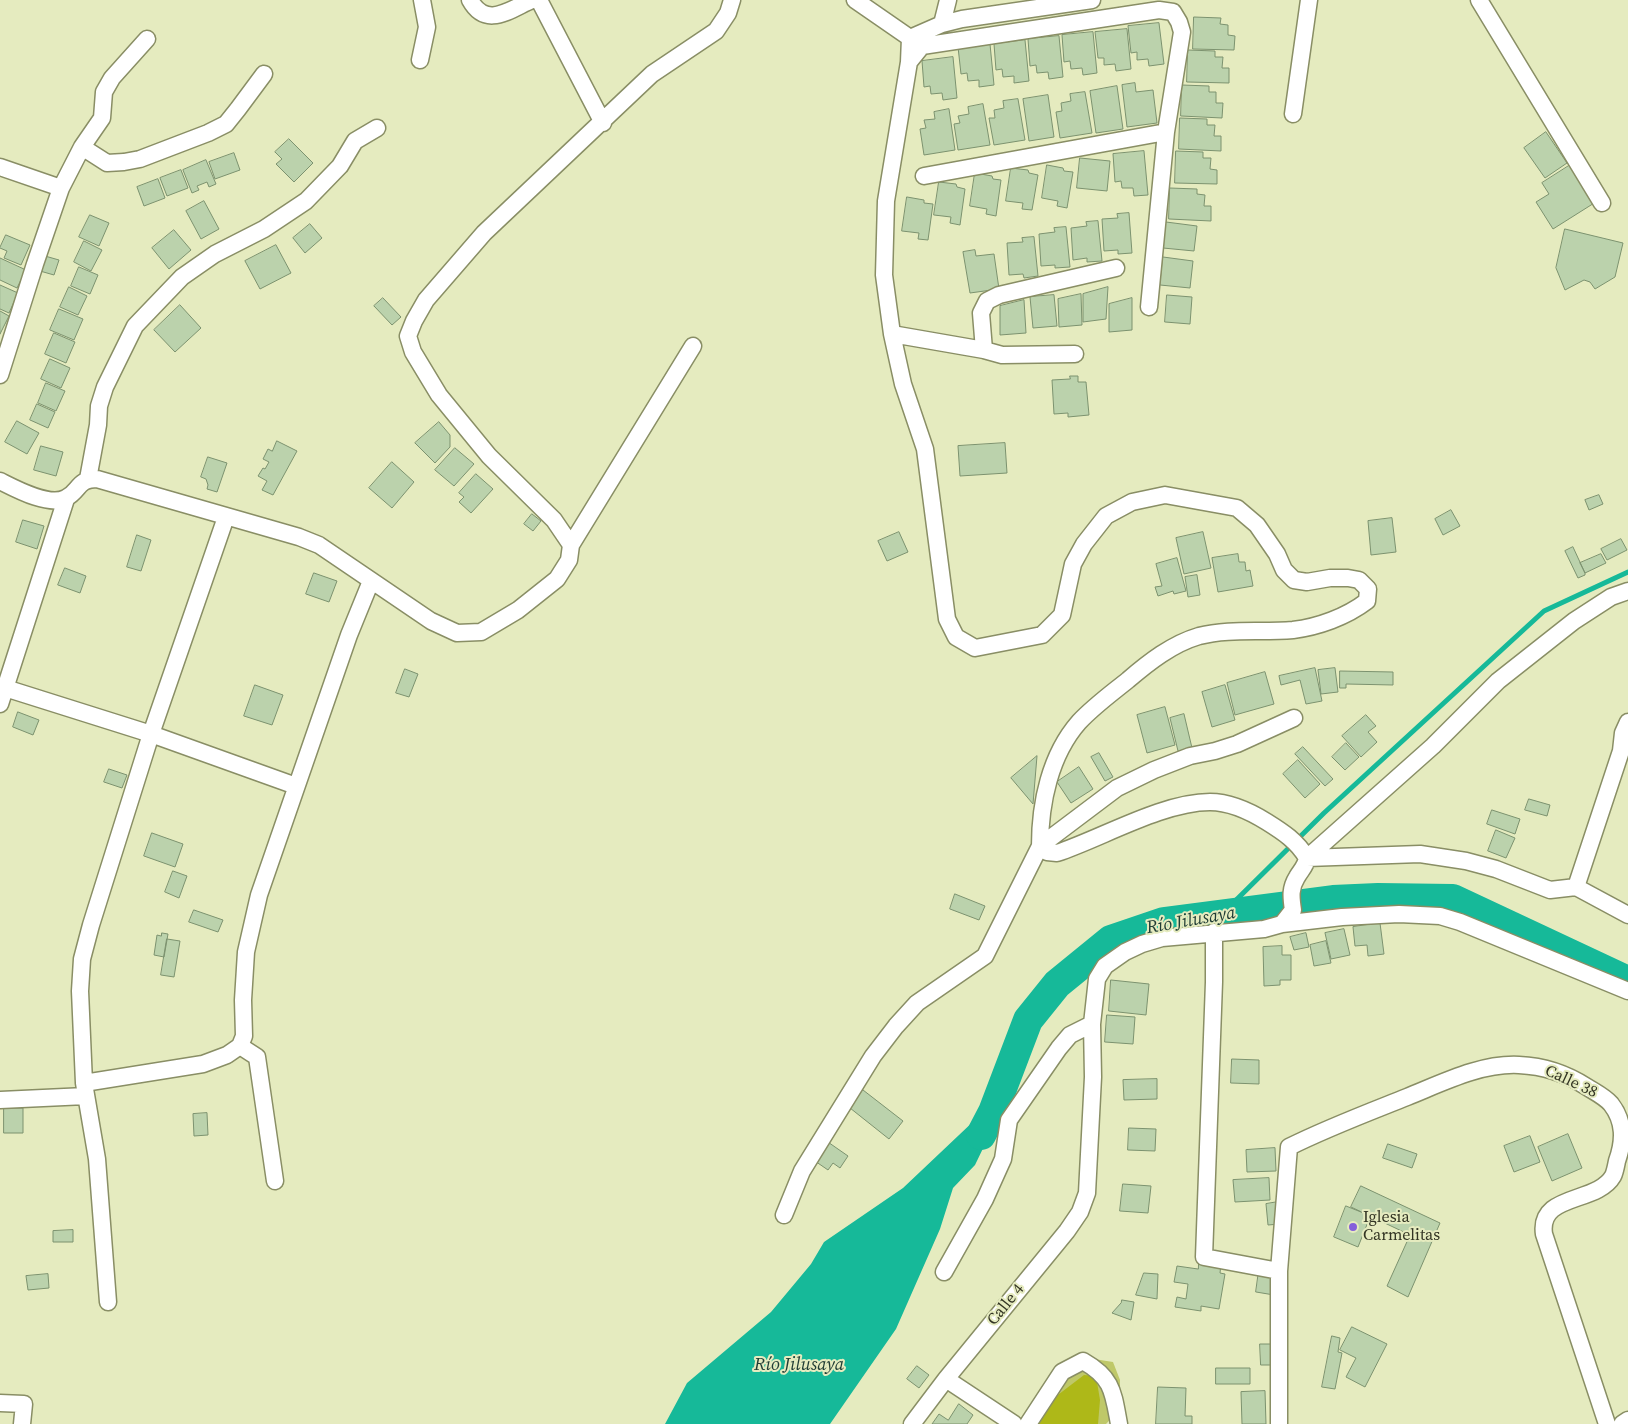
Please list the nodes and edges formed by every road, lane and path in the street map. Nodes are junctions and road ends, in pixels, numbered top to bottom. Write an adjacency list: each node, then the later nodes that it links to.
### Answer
1 (422, 0): 14 (street)
2 (470, 0): 3 (street)
3 (532, 0)
4 (539, 0): 18 (street)
5 (732, 0): 18 (street)
6 (855, 0): 12 (street)
7 (948, 0): 11 (street)
8 (1092, 0): 11 (street)
9 (1309, 0): 17 (street)
10 (1479, 0): 25 (street)
11 (942, 24): 12 (street)
12 (910, 38): 15 (street)
13 (147, 39): 21 (street)
14 (420, 60)
15 (909, 62): 20 (street); 28 (street)
16 (264, 74): 21 (street)
17 (1294, 114)
18 (603, 123): 37 (street)
19 (377, 128): 33 (street)
20 (1166, 132): 23 (street); 27 (street)
21 (82, 147): 24 (street)
22 (0, 167): 24 (street)
23 (924, 176)
24 (61, 188): 32 (street)
25 (1602, 203)
26 (1116, 268): 30 (street)
27 (1149, 307)
28 (892, 334): 30 (street); 46 (street)
29 (693, 346): 37 (street)
30 (984, 350): 31 (street)
31 (1075, 354)
32 (0, 375)
33 (88, 479): 35 (street); 36 (street)
34 (0, 481): 35 (street)
35 (66, 499): 40 (street)
36 (226, 517): 38 (street); 43 (street)
37 (571, 545): 38 (street)
38 (371, 581): 45 (street)
39 (1628, 591): 47 (street)
40 (2, 696): 43 (street)
41 (1294, 718): 46 (street)
42 (1628, 722): 44 (street)
43 (151, 734): 45 (street); 55 (street)
44 (1625, 752): 48 (street)
45 (296, 786): 54 (street)
46 (1040, 846): 47 (street); 58 (street)
47 (1298, 847): 48 (street); 50 (street)
48 (1576, 887): 49 (street)
49 (1628, 915)
50 (1282, 924): 51 (street, Calle 4); 52 (street, Calle 4)
51 (1214, 932): 53 (street, Calle 4); 59 (street)
52 (1628, 991)
53 (1092, 1024): 60 (street); 62 (street, Calle 4)
54 (240, 1046): 55 (street); 57 (street)
55 (85, 1090): 56 (street); 61 (street)
56 (0, 1100)
57 (275, 1181)
58 (784, 1215)
59 (1279, 1271): 70 (street); 71 (street, Calle 38)
60 (944, 1272)
61 (108, 1302)
62 (946, 1379): 66 (street, Calle 4); 67 (street)
63 (0, 1403): 65 (street)
64 (1628, 1420): 72 (street)
65 (22, 1424)
66 (912, 1424)
67 (1014, 1424)
68 (1028, 1424): 69 (street)
69 (1119, 1424)
70 (1279, 1424)
71 (1607, 1424)
72 (1622, 1424)

